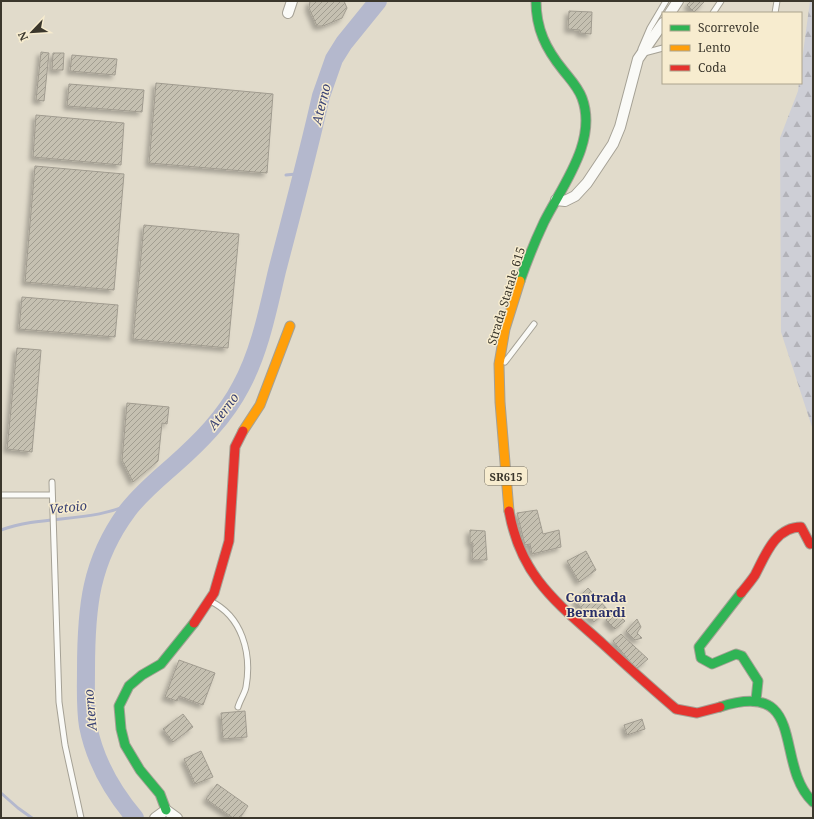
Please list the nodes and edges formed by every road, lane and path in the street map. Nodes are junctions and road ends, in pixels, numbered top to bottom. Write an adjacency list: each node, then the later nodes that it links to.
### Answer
1 (292, 1): 10 (street)
2 (536, 1): 14 (main road, Strada Statale 615 / SR615)
3 (666, 1): 13 (lane)
4 (678, 1): 7 (street)
5 (721, 1): 8 (lane)
6 (777, 1): 9 (lane)
7 (671, 12)
8 (714, 12)
9 (775, 12)
10 (288, 13)
11 (662, 24): 13 (street)
12 (662, 48): 13 (lane)
13 (640, 56): 14 (street)
14 (556, 200): 17 (main road, Strada Statale 615 / SR615)
15 (534, 324): 17 (lane)
16 (290, 326): 22 (main road)
17 (499, 370): 23 (main road, Strada Statale 615 / SR615)
18 (52, 482): 20 (lane)
19 (1, 495): 20 (lane)
20 (52, 495): 27 (lane)
21 (810, 544): 23 (main road)
22 (210, 601): 24 (lane); 26 (main road)
23 (756, 700): 25 (main road)
24 (238, 707)
25 (813, 802)
26 (166, 810): 28 (street); 29 (street)
27 (81, 818)
28 (155, 818)
29 (177, 818)

